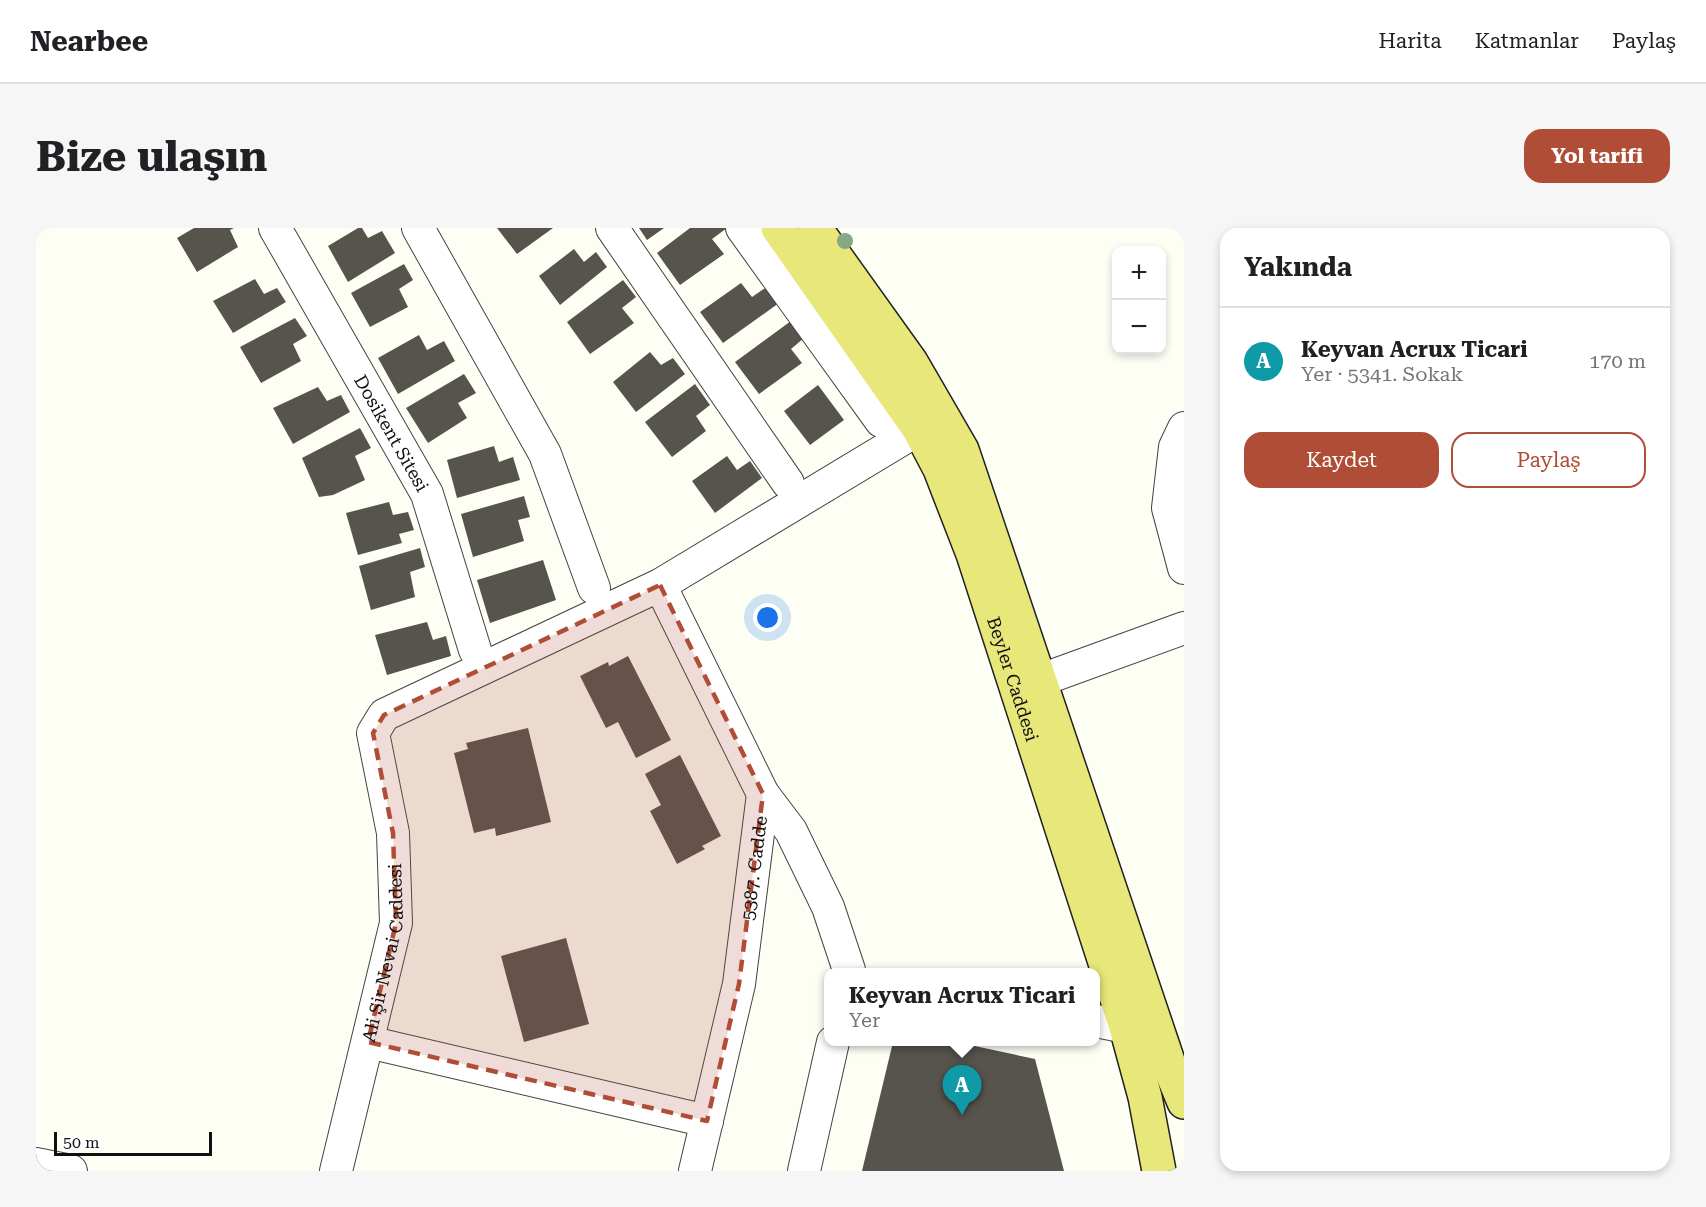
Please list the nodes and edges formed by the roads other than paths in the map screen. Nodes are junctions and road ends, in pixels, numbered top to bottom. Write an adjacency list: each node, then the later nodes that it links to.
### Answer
1 (275, 228): 15 (street, Dosikent Sitesi)
2 (418, 228): 13 (street)
3 (612, 228): 10 (street)
4 (742, 228): 7 (street)
5 (778, 228): 9 (main road, Beyler Caddesi)
6 (815, 228): 16 (main road, Beyler Caddesi)
7 (881, 420)
8 (1184, 428): 11 (street)
9 (919, 429): 12 (street); 19 (main road, Beyler Caddesi)
10 (789, 483)
11 (1184, 568)
12 (660, 585): 17 (street, 5387. Cadde); 22 (street, Ali Şir Nevai Caddesi)
13 (594, 588)
14 (1184, 628): 16 (street)
15 (475, 650)
16 (1041, 680): 24 (main road, Beyler Caddesi)
17 (763, 794): 18 (street); 25 (street, 5387. Cadde)
18 (851, 968)
19 (1095, 968)
20 (1100, 987): 21 (main road, Beyler Caddesi)
21 (1111, 1024): 31 (main road, Beyler Caddesi)
22 (368, 1042): 25 (street); 28 (street, Ali Şir Nevai Caddesi)
23 (832, 1046): 30 (street)
24 (1180, 1087)
25 (707, 1121): 29 (street, 5387. Cadde)
26 (36, 1164): 27 (street)
27 (71, 1171)
28 (336, 1171)
29 (695, 1171)
30 (804, 1171)
31 (1159, 1171)

